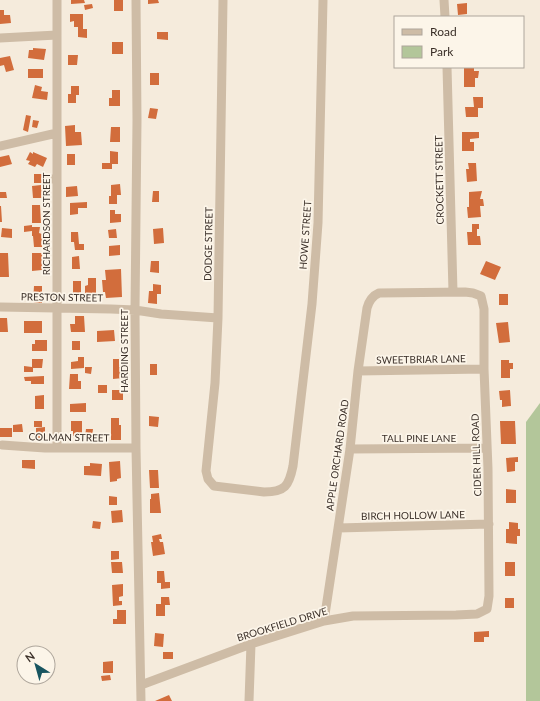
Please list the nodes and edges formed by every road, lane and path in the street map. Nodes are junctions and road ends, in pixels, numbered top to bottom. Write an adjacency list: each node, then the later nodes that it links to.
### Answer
1 (57, 0): 7 (street, RICHARDSON STREET)
2 (136, 0): 17 (street, HARDING STREET)
3 (223, 0): 18 (street, DODGE STREET)
4 (323, 0): 26 (street, HOWE STREET)
5 (444, 0): 6 (street)
6 (445, 16)
7 (57, 35): 8 (street); 10 (street, RICHARDSON STREET)
8 (0, 38)
9 (447, 68): 14 (street, CROCKETT STREET)
10 (57, 133): 11 (street); 12 (street, RICHARDSON STREET)
11 (0, 146)
12 (57, 178): 13 (street); 16 (street, RICHARDSON STREET)
13 (46, 179)
14 (453, 292): 19 (street, CIDER HILL ROAD); 20 (street, APPLE ORCHARD ROAD)
15 (0, 307): 16 (street, PRESTON STREET)
16 (57, 308): 17 (street, PRESTON STREET); 22 (street, RICHARDSON STREET)
17 (135, 310): 18 (street, PRESTON STREET); 23 (street, HARDING STREET)
18 (218, 318): 26 (street, DODGE STREET)
19 (484, 369): 20 (street, SWEETBRIAR LANE); 24 (street, CIDER HILL ROAD)
20 (358, 371): 25 (street, APPLE ORCHARD ROAD)
21 (2, 445): 22 (street, COLMAN STREET)
22 (57, 448): 23 (street, COLMAN STREET)
23 (136, 448): 32 (street, HARDING STREET)
24 (487, 448): 25 (street, TALL PINE LANE); 27 (street, CIDER HILL ROAD)
25 (350, 449): 28 (street, APPLE ORCHARD ROAD)
26 (214, 486)
27 (489, 524): 28 (street, BIRCH HOLLOW LANE); 29 (street, CIDER HILL ROAD)
28 (338, 528): 30 (street, APPLE ORCHARD ROAD)
29 (484, 611): 30 (street, BROOKFIELD DRIVE)
30 (324, 621): 31 (street, BROOKFIELD DRIVE)
31 (251, 644): 32 (street, BROOKFIELD DRIVE); 34 (street)
32 (141, 685): 33 (street, HARDING STREET)
33 (141, 701)
34 (249, 701)

